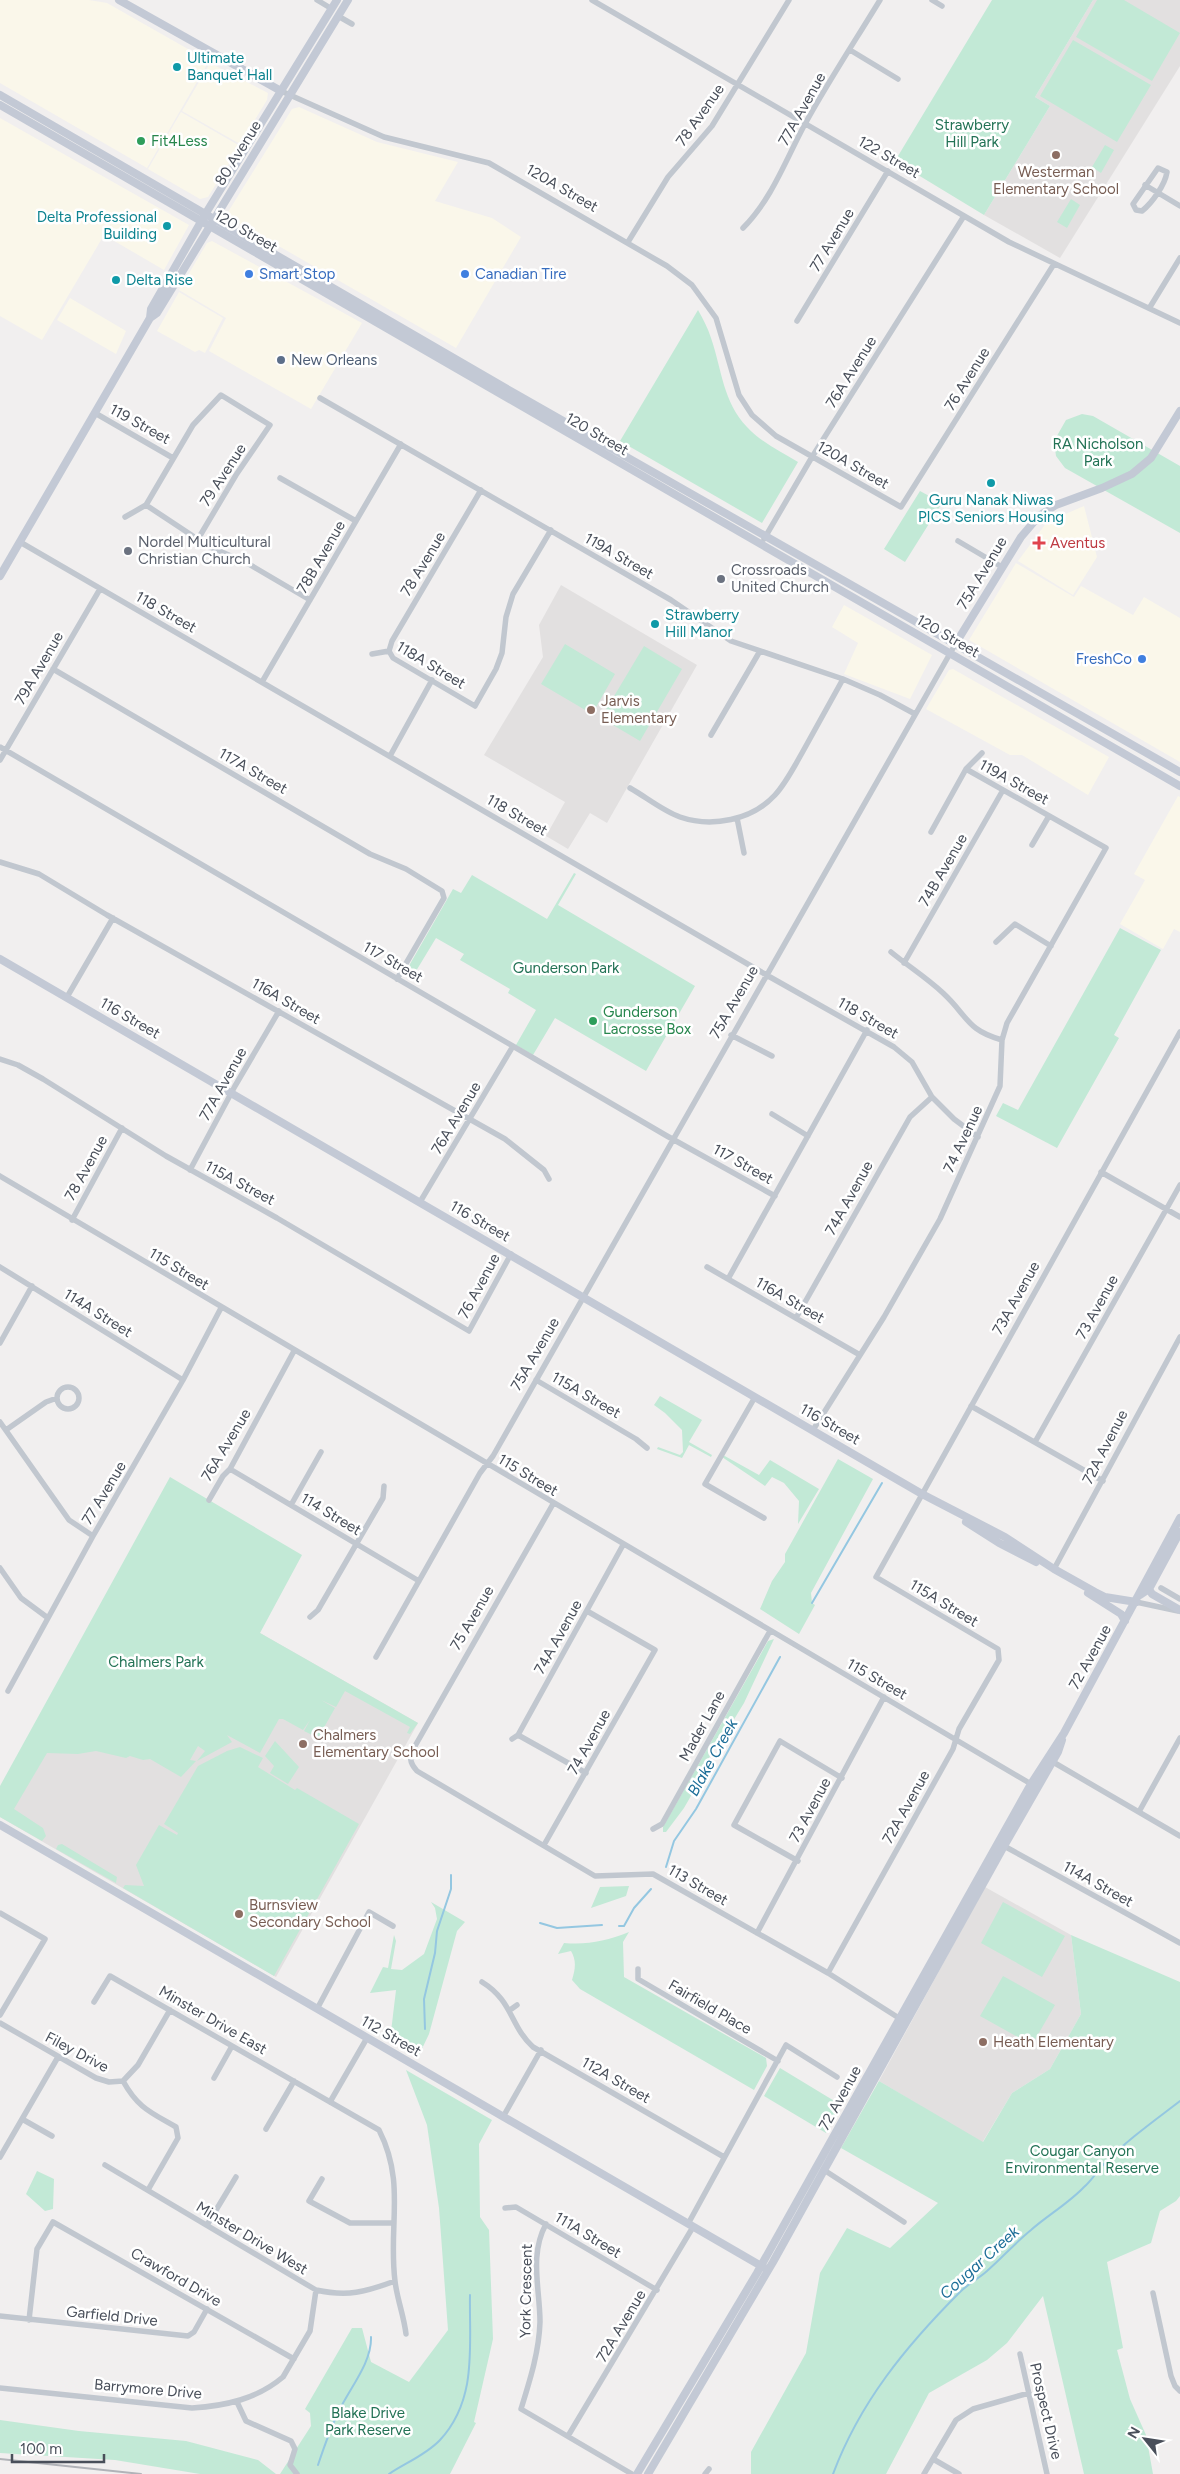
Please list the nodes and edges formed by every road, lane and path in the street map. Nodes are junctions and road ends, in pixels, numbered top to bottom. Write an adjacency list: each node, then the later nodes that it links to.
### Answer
1 (119, 0): 18 (main road, 120A Street)
2 (317, 0): 11 (street)
3 (337, 0): 11 (main road, 80 Avenue)
4 (342, 0): 12 (main road)
5 (348, 0): 12 (main road, 80 Avenue)
6 (592, 0): 17 (street, 122 Street)
7 (880, 0): 15 (street, 77A Avenue)
8 (932, 0): 10 (street)
9 (786, 1): 17 (street, 78 Avenue)
10 (942, 6)
11 (332, 9): 14 (main road); 18 (main road, 80 Avenue)
12 (338, 16): 13 (street); 14 (main road, 80 Avenue)
13 (352, 24)
14 (322, 42): 20 (main road, 80 Avenue)
15 (850, 50): 16 (street); 24 (street, 77A Avenue)
16 (898, 79)
17 (737, 84): 24 (street, 122 Street); 37 (street, 78 Avenue)
18 (281, 91): 20 (street, 120A Street); 31 (main road, 80 Avenue)
19 (0, 95): 23 (main road, 120 Street)
20 (290, 96): 33 (main road, 80 Avenue); 37 (street, 120A Street)
21 (0, 105): 22 (main road, 120 Street)
22 (12, 112): 23 (main road); 25 (main road, 120 Street)
23 (33, 114): 26 (main road, 120 Street)
24 (805, 124): 27 (street, 122 Street); 36 (street, 77A Avenue)
25 (38, 127): 26 (main road); 34 (main road, 120 Street)
26 (59, 128): 31 (main road, 120 Street)
27 (888, 171): 32 (street, 122 Street); 42 (street, 77 Avenue)
28 (1145, 185): 29 (street); 29 (street); 29 (street)
29 (1158, 192): 30 (street)
30 (1180, 206)
31 (206, 213): 33 (main road, 120 Street); 34 (main road, 80 Avenue)
32 (964, 216): 39 (street, 122 Street); 55 (street, 76A Avenue)
33 (214, 218): 35 (main road, 80 Avenue); 45 (main road, 120 Street)
34 (201, 221): 35 (main road, 120 Street); 41 (main road, 80 Avenue)
35 (210, 226): 41 (main road, 80 Avenue); 44 (main road, 120 Street)
36 (743, 228)
37 (628, 242): 55 (street, 120A Street)
38 (1180, 258): 40 (street)
39 (1054, 264): 40 (street, 122 Street); 60 (street, 76 Avenue)
40 (1150, 307): 43 (street, 122 Street)
41 (150, 318): 50 (main road, 80 Avenue)
42 (797, 321)
43 (1180, 323)
44 (438, 358): 45 (main road); 46 (main road, 120 Street)
45 (476, 370): 47 (main road, 120 Street)
46 (474, 380): 47 (main road); 52 (main road, 120 Street)
47 (514, 393): 54 (main road, 120 Street)
48 (320, 398): 53 (street, 119A Street)
49 (1180, 411): 51 (main road)
50 (95, 413): 56 (street, 119 Street); 67 (main road, 80 Avenue)
51 (1177, 421): 68 (main road, 75A Avenue)
52 (577, 438): 54 (main road); 65 (main road, 120 Street)
53 (400, 444): 58 (street, 119A Street); 62 (street, 78B Avenue)
54 (608, 447): 65 (main road, 120 Street)
55 (812, 457): 60 (street, 120A Street); 65 (street, 76A Avenue)
56 (173, 458): 59 (street); 64 (street, 79 Avenue)
57 (280, 478): 62 (street)
58 (481, 490): 63 (street, 119A Street); 74 (street, 78 Avenue)
59 (146, 505): 61 (street); 64 (street)
60 (901, 507)
61 (126, 517)
62 (356, 521): 71 (street, 78B Avenue)
63 (551, 530): 73 (street, 119A Street); 78 (street, 118A Street)
64 (198, 539): 71 (street)
65 (763, 540): 72 (main road, 120 Street); 75 (main road, 120 Street)
66 (958, 540): 68 (street)
67 (20, 542): 69 (main road, 80 Avenue); 70 (street, 118 Street)
68 (1002, 567): 72 (main road, 75A Avenue)
69 (0, 576)
70 (100, 589): 77 (street, 79A Avenue); 80 (street, 118 Street)
71 (310, 600): 80 (street, 78B Avenue)
72 (956, 643): 75 (street, 75A Avenue); 83 (main road, 120 Street)
73 (760, 651): 79 (street, 119A Street); 85 (street)
74 (389, 652): 76 (street, 118A Street); 78 (street, 118A Street)
75 (950, 653): 81 (main road, 120 Street); 82 (street, 75A Avenue)
76 (372, 654)
77 (53, 669): 87 (street, 79A Avenue); 110 (street, 117A Street)
78 (432, 680): 89 (street)
79 (843, 680): 82 (street, 119A Street); 97 (street)
80 (262, 682): 89 (street, 118 Street)
81 (1044, 708): 83 (main road); 84 (main road, 120 Street)
82 (915, 714): 109 (street, 75A Avenue)
83 (1092, 722): 86 (main road, 120 Street)
84 (1088, 733): 86 (main road); 93 (main road, 120 Street)
85 (711, 735)
86 (1133, 745): 92 (main road, 120 Street)
87 (3, 749): 90 (street, 79A Avenue); 110 (street, 117 Street)
88 (982, 753): 91 (street)
89 (390, 756): 109 (street, 118 Street)
90 (0, 760)
91 (966, 770): 95 (street, 119A Street); 98 (street)
92 (1180, 772)
93 (1180, 786)
94 (630, 788): 97 (street)
95 (1003, 790): 96 (street, 119A Street); 108 (street, 74B Avenue)
96 (1049, 816): 99 (street, 119A Street); 100 (street, 119A Street)
97 (738, 818): 101 (street)
98 (931, 832)
99 (1032, 845)
100 (1106, 848): 105 (street, 74 Avenue)
101 (744, 852)
102 (0, 862): 103 (street, 116A Street)
103 (113, 918): 111 (street); 112 (street, 116A Street)
104 (996, 942): 105 (street)
105 (1051, 946): 116 (street, 74 Avenue)
106 (891, 952): 108 (street)
107 (0, 959): 111 (main road, 116 Street)
108 (904, 963): 116 (street)
109 (765, 975): 113 (street, 118 Street); 115 (street, 75A Avenue)
110 (397, 979): 117 (street, 117 Street)
111 (68, 997): 120 (main road, 116 Street)
112 (279, 1011): 120 (street, 77A Avenue); 123 (street, 116A Street)
113 (867, 1030): 121 (street, 118 Street); 125 (street)
114 (1180, 1032): 129 (street, 73A Avenue)
115 (731, 1035): 118 (street); 127 (street, 75A Avenue)
116 (1002, 1040): 126 (street, 74 Avenue)
117 (513, 1046): 123 (street, 76A Avenue); 127 (street, 117 Street)
118 (772, 1056)
119 (0, 1059): 124 (street, 115A Street)
120 (232, 1092): 128 (street, 77A Avenue); 134 (main road, 116 Street)
121 (932, 1097): 126 (street, 118 Street); 145 (street, 74A Avenue)
122 (772, 1114): 125 (street)
123 (470, 1119): 131 (street, 116A Street); 134 (street, 76A Avenue)
124 (122, 1128): 128 (street, 115A Street); 137 (street, 78 Avenue)
125 (808, 1136): 133 (street)
126 (978, 1137): 150 (street, 74 Avenue)
127 (672, 1139): 133 (street, 117 Street); 143 (street, 75A Avenue)
128 (190, 1170): 146 (street, 115A Street)
129 (1101, 1172): 135 (street); 155 (street, 73A Avenue)
130 (0, 1176): 137 (street, 115 Street)
131 (549, 1179)
132 (1180, 1185): 135 (street, 73 Avenue)
133 (774, 1196): 141 (street)
134 (420, 1202): 138 (main road, 116 Street)
135 (1166, 1209): 136 (street); 159 (street, 73 Avenue)
136 (1180, 1217)
137 (72, 1220): 144 (street, 115 Street)
138 (510, 1254): 143 (main road, 116 Street); 146 (street, 76 Avenue)
139 (0, 1267): 142 (street, 114A Street)
140 (707, 1268): 141 (street, 116A Street)
141 (728, 1279): 145 (street, 116A Street)
142 (32, 1286): 148 (street); 151 (street, 114A Street)
143 (584, 1297): 152 (street, 75A Avenue); 153 (main road, 116 Street)
144 (221, 1308): 149 (street, 115 Street); 151 (street, 77 Avenue)
145 (796, 1318): 150 (street, 116A Street)
146 (469, 1331)
147 (1180, 1337): 164 (street, 72A Avenue)
148 (0, 1344)
149 (294, 1352): 162 (street, 115 Street); 163 (street, 76A Avenue)
150 (860, 1355): 158 (street, 74 Avenue)
151 (183, 1380): 173 (street, 77 Avenue)
152 (536, 1380): 160 (street, 115A Street); 162 (street, 75A Avenue)
153 (756, 1397): 158 (main road, 116 Street); 170 (street)
154 (57, 1398): 157 (street)
155 (971, 1406): 159 (street); 166 (street, 73A Avenue)
156 (0, 1422): 157 (street)
157 (6, 1430): 173 (street)
158 (813, 1430): 166 (main road, 116 Street)
159 (1035, 1442): 164 (street)
160 (647, 1448)
161 (321, 1452): 169 (street)
162 (487, 1464): 168 (street, 115 Street); 180 (street, 75A Avenue)
163 (230, 1469): 167 (street, 76A Avenue); 169 (street, 114 Street)
164 (1103, 1480): 177 (street, 72A Avenue)
165 (384, 1486): 174 (street)
166 (922, 1494): 177 (main road, 116 Street); 178 (street, 73A Avenue)
167 (209, 1500)
168 (552, 1504): 175 (street, 115 Street); 200 (street, 75 Avenue)
169 (291, 1505): 174 (street, 114 Street)
170 (764, 1518)
171 (1180, 1518): 183 (main road, 72 Avenue)
172 (1180, 1532): 182 (main road, 72 Avenue)
173 (93, 1536): 188 (street, 77 Avenue)
174 (356, 1544): 180 (street, 114 Street); 187 (street)
175 (623, 1545): 186 (street, 74A Avenue); 190 (street, 115 Street)
176 (0, 1568): 188 (street)
177 (1054, 1569): 179 (main road, 116 Street)
178 (876, 1577): 191 (street, 115A Street)
179 (1074, 1580): 183 (main road, 116 Street); 189 (main road)
180 (419, 1581): 192 (street, 75A Avenue)
181 (1161, 1588): 184 (street)
182 (1149, 1589): 183 (main road, 72 Avenue); 185 (main road)
183 (1138, 1598): 185 (street, 116 Street); 189 (main road, 72 Avenue)
184 (1180, 1599)
185 (1180, 1610)
186 (587, 1611): 196 (street, 74A Avenue); 202 (street, 74 Avenue)
187 (310, 1617)
188 (48, 1618): 193 (street, 77 Avenue)
189 (1125, 1621): 195 (main road, 72 Avenue)
190 (770, 1631): 194 (street, 115 Street); 208 (street, Mader Lane)
191 (998, 1649): 199 (street, 72A Avenue)
192 (376, 1657)
193 (8, 1691)
194 (884, 1698): 199 (street, 115 Street); 203 (street, 73 Avenue)
195 (1064, 1733): 201 (main road, 72 Avenue); 204 (main road, 72 Avenue)
196 (518, 1734): 198 (street, 74A Avenue); 202 (street)
197 (1180, 1738): 206 (street)
198 (512, 1739)
199 (957, 1740): 204 (street, 115 Street); 218 (street, 72A Avenue)
200 (415, 1746): 210 (street, 113 Street)
201 (1053, 1762): 205 (main road, 72 Avenue); 206 (street)
202 (586, 1773): 210 (street, 74 Avenue)
203 (842, 1778): 212 (street, 73 Avenue); 212 (street)
204 (1031, 1784): 205 (street); 226 (main road, 72 Avenue)
205 (1031, 1800): 211 (main road, 72 Avenue)
206 (1140, 1810): 209 (street)
207 (0, 1825): 222 (main road, 112 Street)
208 (653, 1829)
209 (1180, 1836)
210 (544, 1846): 215 (street, 113 Street)
211 (1004, 1846): 216 (street, 114A Street); 226 (main road, 72 Avenue)
212 (798, 1861): 215 (street, 73 Avenue)
213 (0, 1913): 225 (street)
214 (393, 1926): 222 (street)
215 (757, 1933): 218 (street, 113 Street)
216 (1180, 1943)
217 (638, 1969): 232 (street, Fairfield Place)
218 (828, 1973): 226 (street, 113 Street)
219 (482, 1982): 224 (street, 112A Street)
220 (94, 2002): 223 (street, Minster Drive East)
221 (517, 2005): 224 (street)
222 (317, 2009): 228 (main road, 112 Street)
223 (170, 2010): 229 (street, Minster Drive East); 235 (street, Filey Drive)
224 (510, 2010): 230 (street, 112A Street)
225 (0, 2015)
226 (902, 2021): 245 (main road, 72 Avenue); 255 (main road, 72 Avenue)
227 (0, 2023): 231 (street, Filey Drive)
228 (367, 2038): 237 (street); 238 (main road, 112 Street)
229 (232, 2046): 234 (street); 236 (street, Minster Drive East)
230 (541, 2050): 238 (street); 243 (street, 112A Street)
231 (58, 2057): 235 (street, Filey Drive); 239 (street)
232 (778, 2061): 233 (street, 72A Avenue); 243 (street, 72A Avenue)
233 (837, 2077)
234 (214, 2078)
235 (123, 2081): 248 (street)
236 (294, 2081): 237 (street, Minster Drive East); 240 (street)
237 (330, 2102): 251 (street, Minster Drive East)
238 (503, 2117): 254 (main road, 112 Street)
239 (22, 2119): 241 (street); 242 (street)
240 (266, 2129)
241 (52, 2136)
242 (0, 2157)
243 (724, 2158): 254 (street, 72A Avenue)
244 (105, 2165): 248 (street, Minster Drive West)
245 (824, 2170): 250 (street); 255 (main road, 72 Avenue)
246 (236, 2177): 253 (street)
247 (322, 2179): 251 (street)
248 (148, 2190): 253 (street, Minster Drive West)
249 (505, 2208): 252 (street, 111A Street)
250 (904, 2222)
251 (394, 2223): 256 (street, Minster Drive East)
252 (546, 2224): 258 (street, 111A Street); 270 (street, York Crescent)
253 (207, 2225): 257 (street, Minster Drive West)
254 (691, 2225): 255 (main road, 112 Street); 258 (street, 72A Avenue)
255 (764, 2268): 274 (main road, 72 Avenue); 275 (main road, 72 Avenue)
256 (395, 2281): 257 (street, Minster Drive West); 263 (street, Minster Drive East)
257 (316, 2290): 265 (street, Barrymore Drive)
258 (657, 2290): 270 (street, 72A Avenue)
259 (1153, 2293): 267 (street)
260 (207, 2310): 262 (street, Garfield Drive); 262 (street, Crawford Drive); 265 (street, Crawford Drive)
261 (0, 2316): 262 (street, Garfield Drive)
262 (29, 2320)
263 (406, 2334)
264 (1020, 2354): 268 (street, Prospect Drive)
265 (294, 2359): 269 (street, Barrymore Drive)
266 (0, 2388): 269 (street, Barrymore Drive)
267 (1180, 2391)
268 (1029, 2393): 271 (street); 278 (street, Prospect Drive)
269 (237, 2402): 272 (street)
270 (568, 2436): 273 (street, York Crescent)
271 (933, 2459): 276 (street); 277 (street)
272 (297, 2474)
273 (632, 2474)
274 (637, 2474)
275 (648, 2474)
276 (924, 2474)
277 (959, 2474)
278 (1047, 2474)

